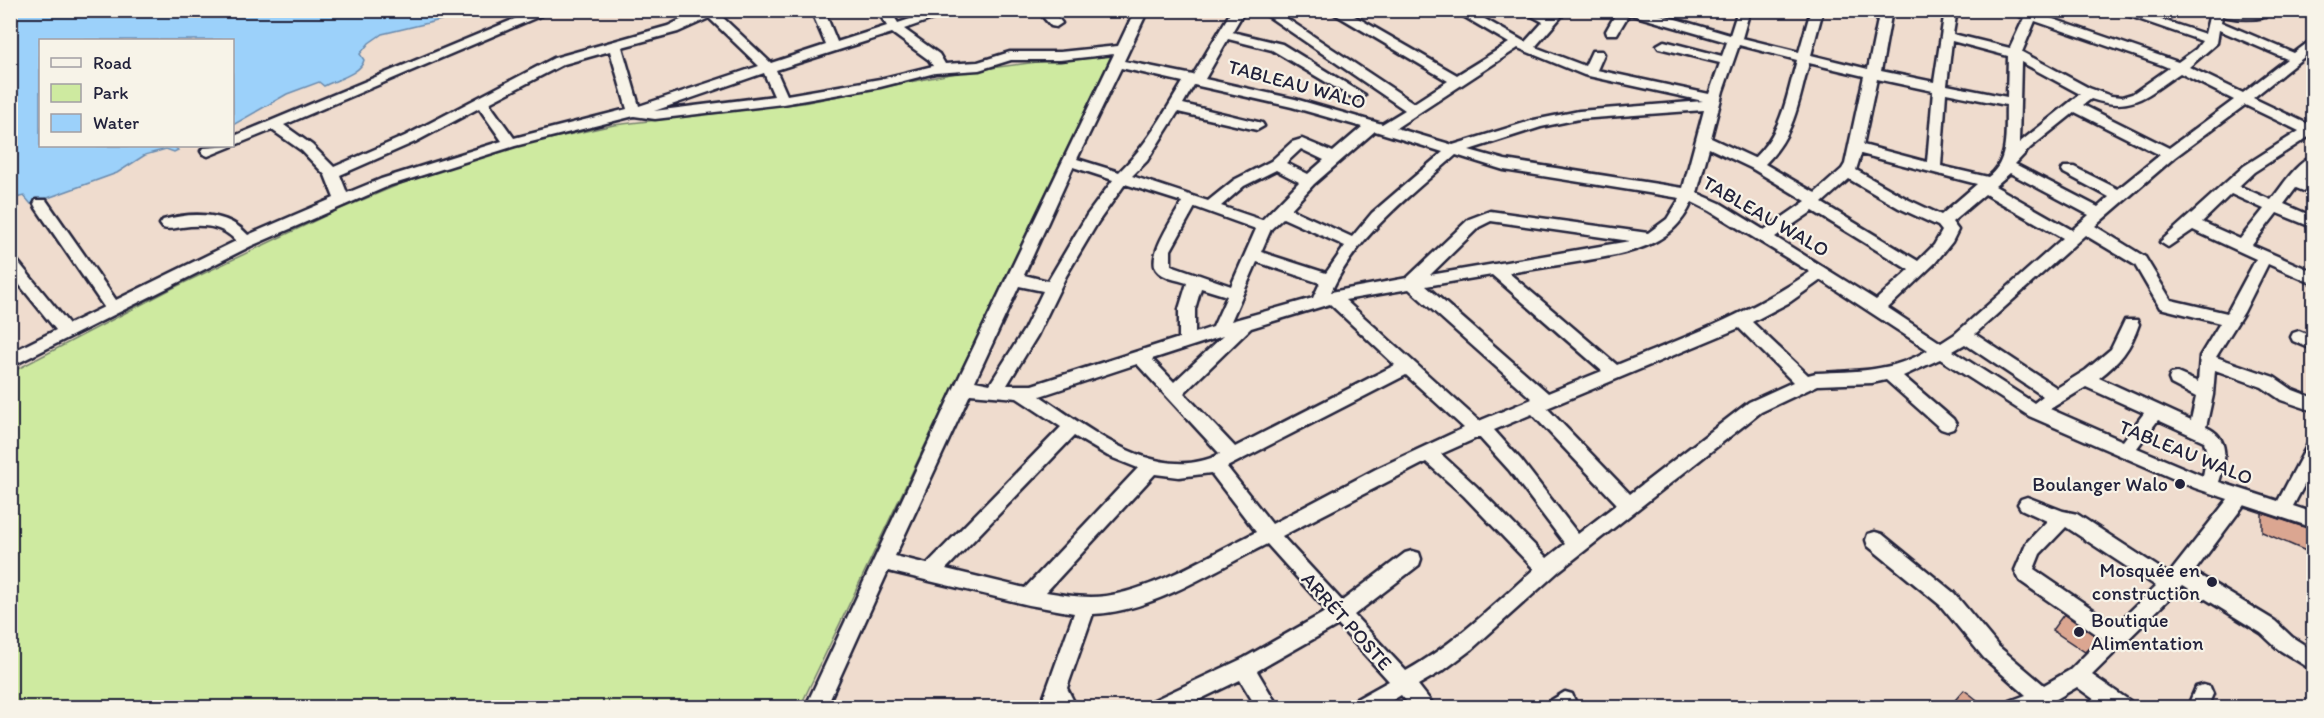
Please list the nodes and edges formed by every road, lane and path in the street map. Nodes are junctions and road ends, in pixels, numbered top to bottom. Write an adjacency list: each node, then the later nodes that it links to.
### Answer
1 (548, 10): 65 (street)
2 (818, 10): 37 (street)
3 (883, 10): 28 (street)
4 (953, 10): 28 (street)
5 (1044, 10): 26 (street)
6 (1142, 10): 40 (street)
7 (1239, 10): 30 (street)
8 (1265, 10): 51 (street)
9 (1334, 10): 50 (street)
10 (1459, 10): 36 (street)
11 (1527, 10): 23 (street)
12 (1625, 10): 29 (street)
13 (1630, 10): 27 (street)
14 (1744, 10): 33 (street)
15 (1817, 10): 41 (street)
16 (1886, 10): 48 (street)
17 (1951, 10): 31 (street)
18 (2013, 10): 25 (street)
19 (2054, 10): 25 (street)
20 (2118, 10): 32 (street)
21 (2265, 10): 24 (street)
22 (712, 12): 35 (street); 45 (street)
23 (1557, 16): 36 (street)
24 (2215, 16): 32 (street); 42 (street)
25 (2035, 18): 39 (street); 44 (street)
26 (1056, 23)
27 (1674, 24): 33 (street); 43 (street)
28 (895, 29): 37 (street); 46 (street)
29 (1611, 32)
30 (1223, 34): 49 (street); 54 (street)
31 (1946, 36): 39 (street); 52 (street)
32 (2212, 39): 44 (street)
33 (1735, 40): 41 (street); 43 (street)
34 (2313, 42): 42 (street)
35 (615, 44): 57 (street); 63 (street)
36 (1522, 45): 47 (street); 50 (street)
37 (833, 47): 45 (street)
38 (1597, 54): 47 (street)
39 (2015, 54): 53 (street); 59 (street)
40 (1120, 56): 46 (street, TABLEAU WALO); 49 (street, TABLEAU WALO); 79 (street)
41 (1803, 56): 48 (street); 82 (street)
42 (2295, 58): 56 (street)
43 (1727, 61): 58 (street)
44 (2180, 67): 53 (street); 56 (street)
45 (768, 68): 55 (street); 63 (street)
46 (941, 68): 55 (street, TABLEAU WALO)
47 (1589, 72): 58 (street)
48 (1873, 73): 52 (street); 73 (street)
49 (1194, 80): 60 (street); 64 (street, TABLEAU WALO)
50 (1456, 81): 62 (street)
51 (1376, 86): 54 (street); 62 (street)
52 (1941, 88): 59 (street); 83 (street)
53 (2090, 93): 61 (street)
54 (1358, 95): 64 (street)
55 (783, 100): 63 (street, TABLEAU WALO)
56 (2244, 100): 68 (street); 76 (street)
57 (481, 101): 71 (street); 86 (street)
58 (1713, 102): 70 (street); 74 (street)
59 (2013, 102): 80 (street)
60 (1173, 106): 66 (street); 87 (street)
61 (2074, 106): 76 (street); 80 (street)
62 (1413, 109): 67 (street)
63 (636, 112): 71 (street)
64 (1332, 113): 67 (street, TABLEAU WALO)
65 (274, 125): 69 (street); 86 (street)
66 (1257, 126)
67 (1378, 128): 74 (street, TABLEAU WALO); 77 (street)
68 (2311, 132): 91 (street)
69 (234, 140)
70 (1704, 140): 82 (street); 93 (street)
71 (511, 143): 95 (street)
72 (219, 147): 75 (street)
73 (1856, 148): 83 (street); 85 (street)
74 (1453, 150): 93 (street, TABLEAU WALO); 113 (street)
75 (208, 151)
76 (2170, 154): 94 (street)
77 (1335, 159): 81 (street); 88 (street)
78 (2313, 160): 89 (street)
79 (1069, 161): 87 (street); 121 (street)
80 (2009, 161): 90 (street); 102 (street)
81 (1275, 164): 88 (street); 99 (street)
82 (1756, 165): 97 (street)
83 (1934, 169): 90 (street)
84 (2069, 170): 94 (street)
85 (1848, 172): 97 (street); 103 (street)
86 (332, 173): 95 (street)
87 (1122, 178): 96 (street); 126 (street)
88 (1309, 181): 101 (street)
89 (2294, 181): 92 (street); 100 (street)
90 (1986, 184): 103 (street); 108 (street)
91 (2228, 187): 100 (street); 104 (street)
92 (2313, 190)
93 (1687, 194): 109 (street, TABLEAU WALO); 110 (street)
94 (2119, 196): 102 (street)
95 (342, 200): 111 (street)
96 (1191, 200): 99 (street); 123 (street)
97 (1814, 202): 109 (street); 118 (street)
98 (41, 204): 129 (street)
99 (1211, 206): 107 (street)
100 (2273, 206): 105 (street); 114 (street)
101 (1279, 210): 107 (street); 113 (street)
102 (2100, 214): 108 (street)
103 (1943, 222): 118 (street)
104 (2192, 223): 112 (street); 114 (street)
105 (2313, 223)
106 (168, 225): 111 (street)
107 (1265, 226): 115 (street)
108 (2080, 233): 131 (street); 137 (street)
109 (1764, 237): 120 (street, TABLEAU WALO)
110 (1652, 239): 119 (street); 125 (street)
111 (246, 242): 129 (street)
112 (2168, 242)
113 (1354, 244): 124 (street)
114 (2243, 246): 116 (street)
115 (1252, 255): 124 (street); 127 (street)
116 (2265, 256): 122 (street); 131 (street)
117 (10, 262): 135 (street)
118 (1918, 268): 130 (street)
119 (1496, 270): 125 (street); 144 (street)
120 (1821, 272): 130 (street, TABLEAU WALO); 132 (street)
121 (1015, 279): 126 (street); 149 (street)
122 (2313, 279)
123 (1196, 280): 127 (street); 138 (street)
124 (1329, 280): 128 (street)
125 (1413, 283): 128 (street); 155 (street)
126 (1053, 288): 150 (street)
127 (1236, 293): 136 (street)
128 (1326, 300): 133 (street); 143 (street)
129 (113, 308): 135 (street)
130 (1878, 308): 139 (street, TABLEAU WALO)
131 (2230, 320): 141 (street)
132 (1741, 321): 144 (street); 148 (street)
133 (1247, 322): 136 (street); 151 (street)
134 (2131, 324): 146 (street)
135 (66, 331): 142 (street)
136 (1219, 331): 138 (street)
137 (1964, 335): 139 (street); 154 (street)
138 (1186, 341): 140 (street)
139 (1940, 351): 145 (street); 158 (street, TABLEAU WALO)
140 (1140, 357): 151 (street); 152 (street)
141 (2207, 360): 153 (street); 156 (street)
142 (10, 361)
143 (1408, 366): 161 (street); 166 (street)
144 (1614, 372): 155 (street)
145 (1890, 374): 148 (street); 159 (street)
146 (2085, 379): 154 (street); 157 (street)
147 (2177, 380): 153 (street)
148 (1805, 383): 172 (street)
149 (963, 386): 150 (street); 180 (street)
150 (994, 391): 152 (street)
151 (1174, 392): 166 (street)
152 (1021, 393): 160 (street)
153 (2205, 394): 162 (street)
154 (2055, 395): 158 (street)
155 (1539, 403): 161 (street); 172 (street)
156 (2313, 405)
157 (2156, 410): 162 (street); 164 (street)
158 (2035, 411): 164 (street, TABLEAU WALO)
159 (1947, 424)
160 (1073, 426): 168 (street); 182 (street)
161 (1479, 429): 165 (street); 178 (street)
162 (2197, 429): 169 (street)
163 (2313, 449): 173 (street)
164 (2125, 451): 169 (street, TABLEAU WALO)
165 (1428, 453): 176 (street); 181 (street)
166 (1233, 456): 167 (street)
167 (1215, 465): 168 (street); 176 (street, ARRÉT POSTE)
168 (1151, 466): 184 (street)
169 (2209, 486): 170 (street, TABLEAU WALO)
170 (2240, 497): 173 (street, TABLEAU WALO); 183 (street)
171 (2027, 504): 174 (street)
172 (1630, 505): 178 (street)
173 (2282, 511): 175 (street, TABLEAU WALO)
174 (2062, 519): 183 (street); 187 (street)
175 (2313, 521)
176 (1269, 534): 185 (street); 186 (street, ARRÉT POSTE)
177 (1875, 540): 193 (street)
178 (1577, 546): 181 (street)
179 (1412, 559): 186 (street)
180 (882, 561): 182 (street); 194 (street)
181 (1547, 570): 191 (street)
182 (932, 572): 184 (street)
183 (2175, 579): 187 (street); 188 (street)
184 (1029, 597): 185 (street)
185 (1086, 607): 192 (street)
186 (1341, 613): 189 (street); 191 (street, ARRÉT POSTE)
187 (2117, 637): 190 (street)
188 (2313, 662)
189 (1245, 669): 197 (street); 198 (street)
190 (2076, 676): 193 (street); 202 (street)
191 (1404, 684): 199 (street); 200 (street, ARRÉT POSTE)
192 (1057, 688): 195 (street); 196 (street)
193 (2043, 697): 201 (street)
194 (815, 708)
195 (1050, 708)
196 (1067, 708)
197 (1159, 708)
198 (1269, 708)
199 (1360, 708)
200 (1426, 708)
201 (2017, 708)
202 (2123, 708)

